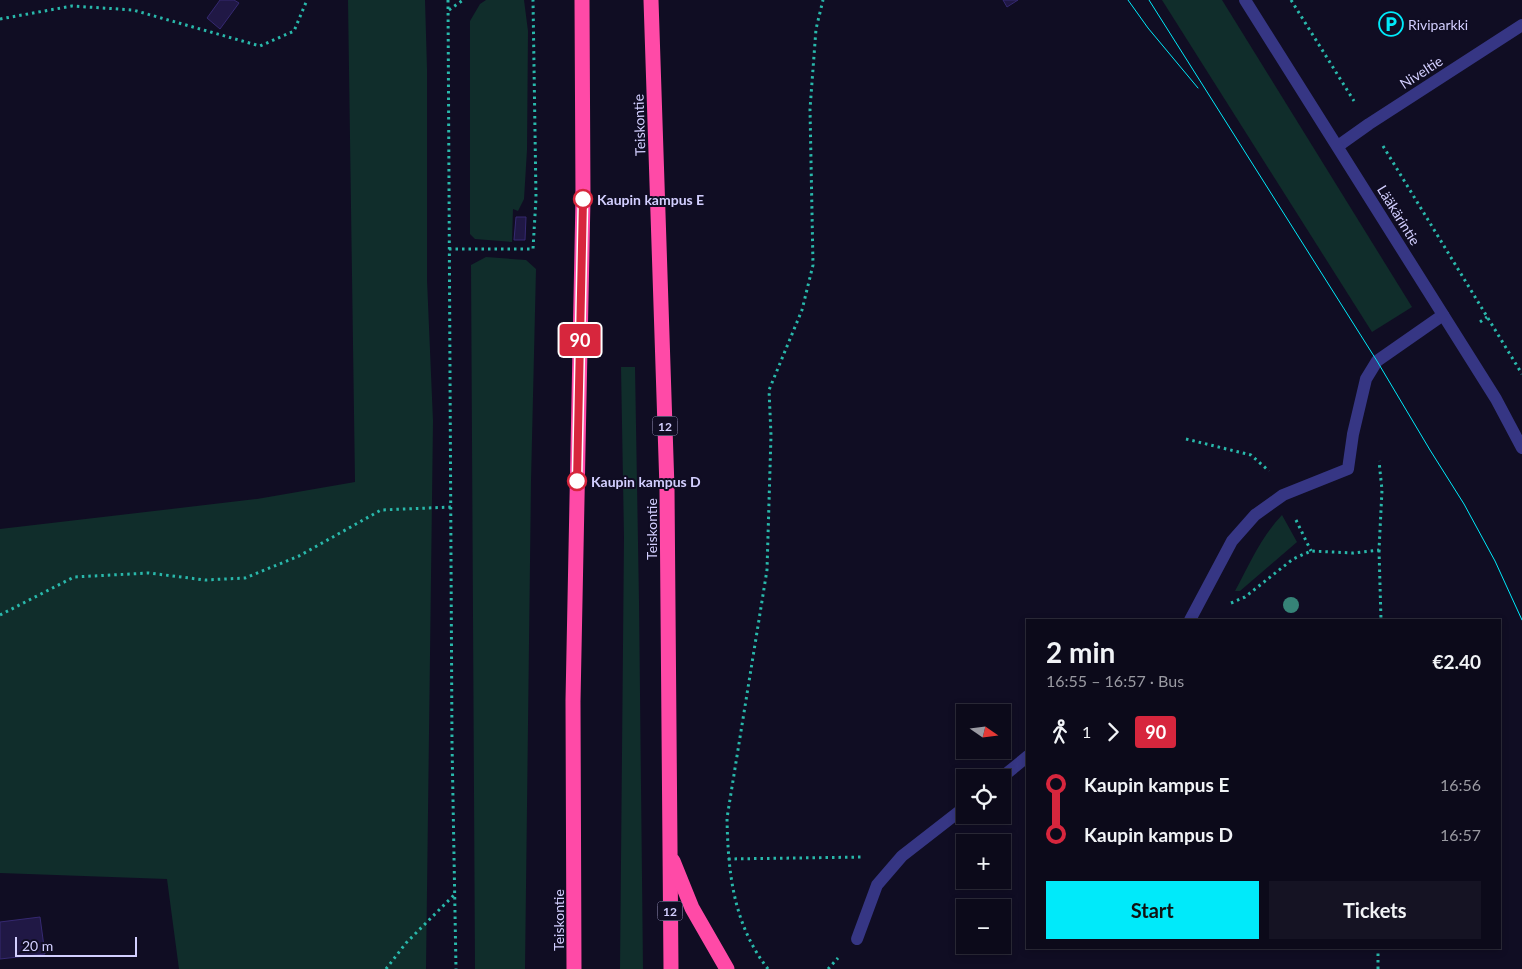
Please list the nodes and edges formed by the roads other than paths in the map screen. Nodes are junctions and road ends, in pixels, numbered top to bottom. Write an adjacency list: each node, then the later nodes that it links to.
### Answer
1 (582, 0): 14 (highway, Teiskontie)
2 (651, 0): 12 (highway, Teiskontie / 12)
3 (1245, 0): 5 (street, Lääkärintie)
4 (1522, 26): 5 (street, Niveltie)
5 (1338, 146): 6 (street, Lääkärintie)
6 (1443, 314): 7 (street, Lääkärintie); 8 (street)
7 (1522, 448)
8 (1191, 619)
9 (1026, 758): 10 (street)
10 (1011, 770)
11 (956, 814): 13 (street)
12 (670, 853): 15 (highway, Teiskontie / 12); 16 (highway)
13 (857, 939)
14 (574, 969)
15 (671, 969)
16 (727, 969)

